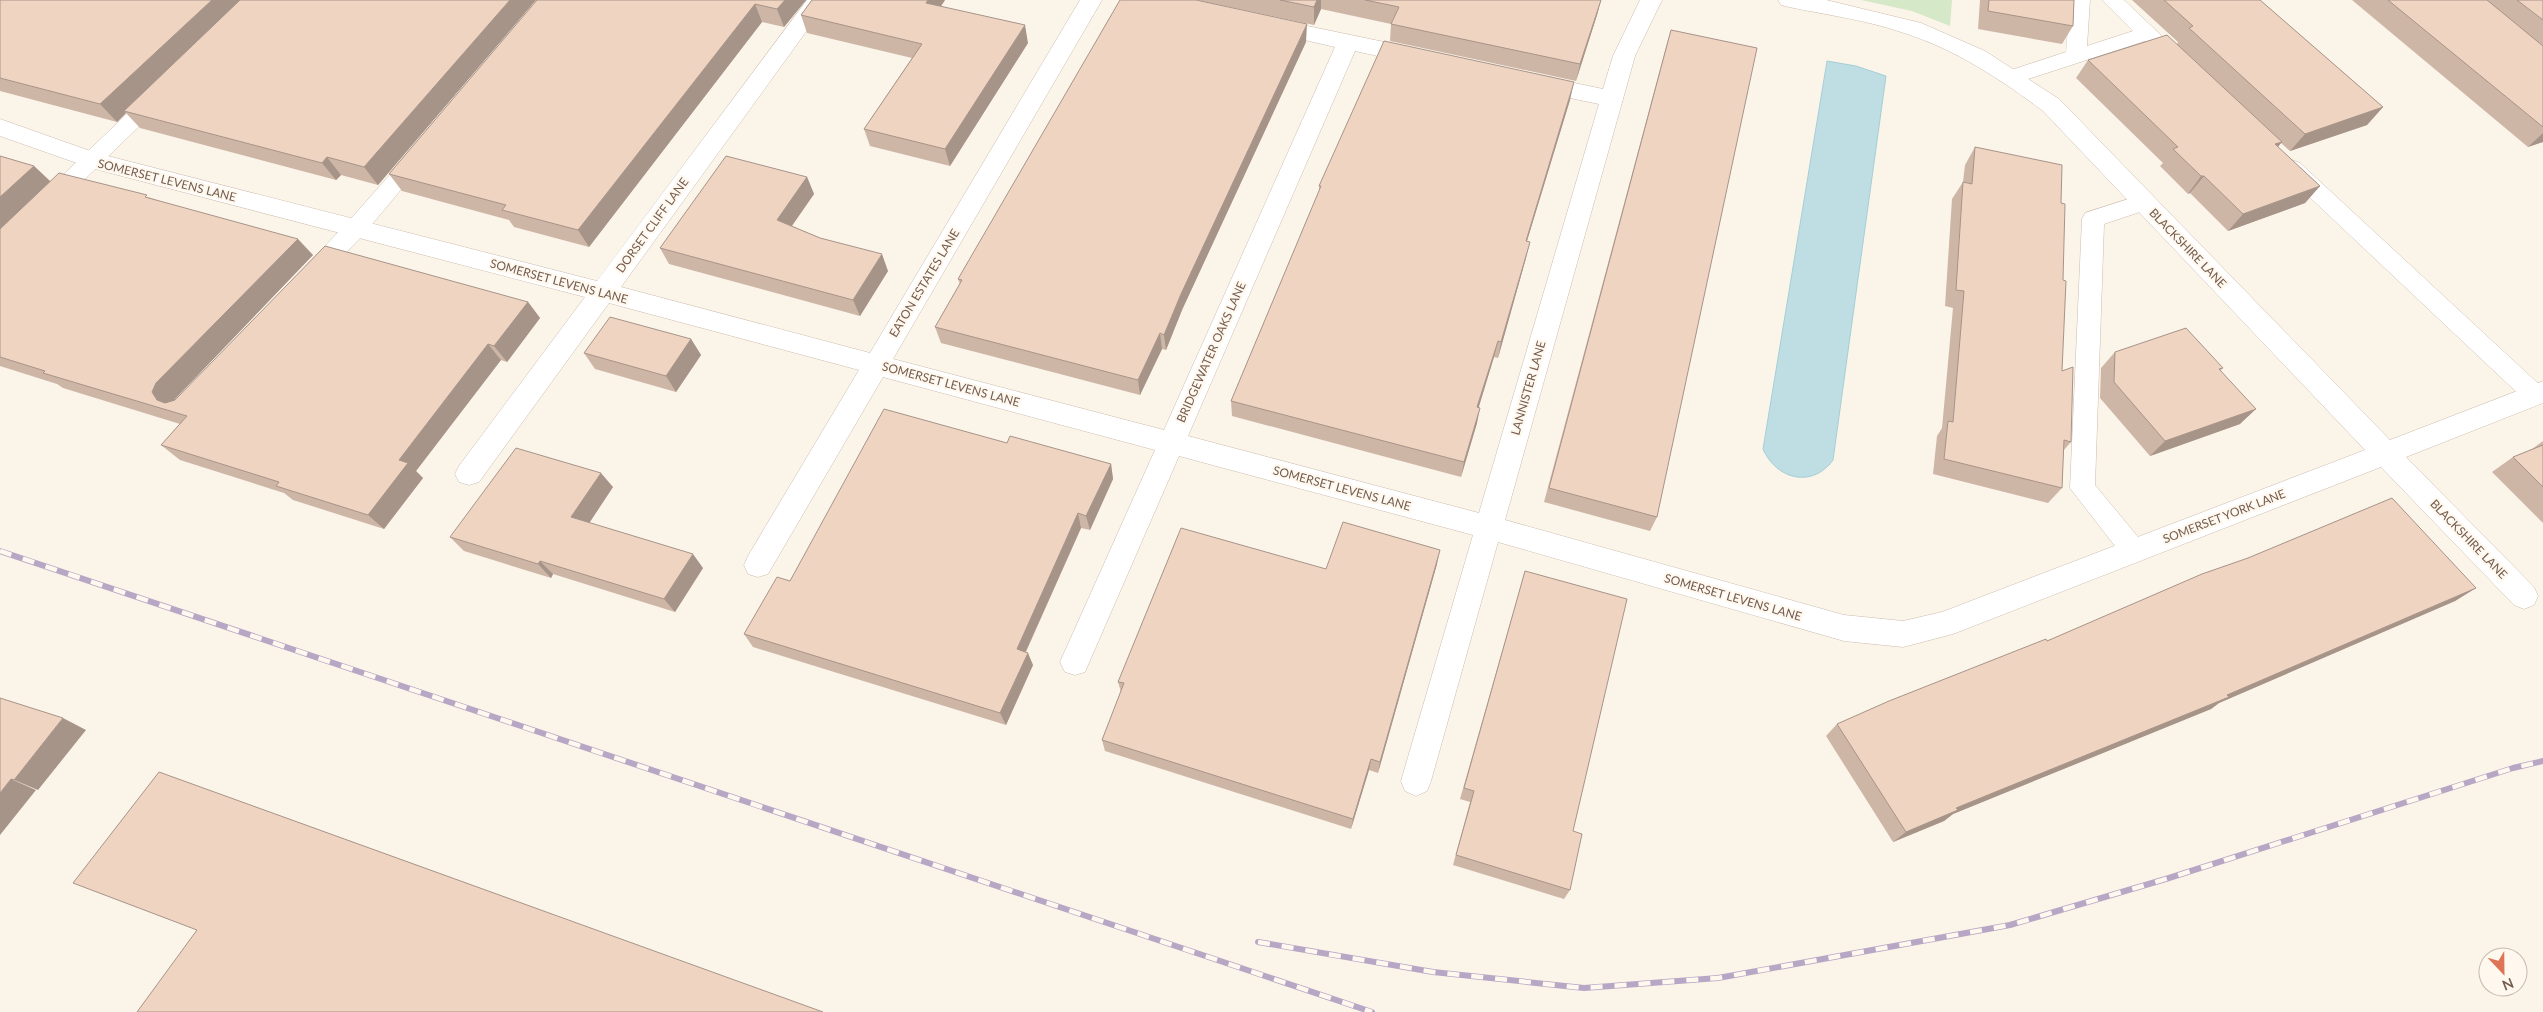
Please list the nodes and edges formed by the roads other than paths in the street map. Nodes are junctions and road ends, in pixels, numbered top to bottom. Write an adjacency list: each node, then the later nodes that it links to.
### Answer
1 (818, 0): 25 (street, DORSET CLIFF LANE)
2 (1091, 0): 26 (street, EATON ESTATES LANE)
3 (1651, 0): 16 (street, LANNISTER LANE)
4 (1789, 0): 13 (street, BLACKSHIRE LANE)
5 (2080, 0): 10 (lane)
6 (2112, 0): 8 (lane)
7 (1252, 21): 9 (street)
8 (2148, 33): 10 (lane); 12 (lane)
9 (1348, 42): 11 (street); 28 (street, BRIDGEWATER OAKS LANE)
10 (2076, 56): 13 (lane)
11 (1436, 61)
12 (2191, 73)
13 (2012, 77): 21 (street, BLACKSHIRE LANE)
14 (1514, 78): 16 (street)
15 (175, 80): 20 (lane)
16 (1612, 99): 31 (street, LANNISTER LANE)
17 (0, 127): 20 (street, SOMERSET LEVENS LANE)
18 (427, 145): 22 (lane)
19 (2277, 154): 27 (lane)
20 (90, 160): 22 (street, SOMERSET LEVENS LANE); 23 (lane)
21 (2144, 202): 29 (street, BLACKSHIRE LANE); 32 (lane)
22 (356, 228): 24 (lane); 25 (street, SOMERSET LEVENS LANE)
23 (0, 248)
24 (301, 285)
25 (603, 292): 26 (street, SOMERSET LEVENS LANE); 30 (street, DORSET CLIFF LANE)
26 (876, 364): 28 (street, SOMERSET LEVENS LANE); 33 (street, EATON ESTATES LANE)
27 (2539, 394): 29 (street, SOMERSET YORK LANE)
28 (1171, 442): 31 (street, SOMERSET LEVENS LANE); 36 (street, BRIDGEWATER OAKS LANE)
29 (2385, 453): 32 (street, SOMERSET YORK LANE); 34 (street, BLACKSHIRE LANE)
30 (469, 474)
31 (1488, 527): 35 (street, SOMERSET LEVENS LANE); 37 (street, LANNISTER LANE)
32 (2134, 551): 35 (street, SOMERSET YORK LANE)
33 (758, 565)
34 (2524, 596)
35 (1903, 634)
36 (1075, 662)
37 (1416, 781)

